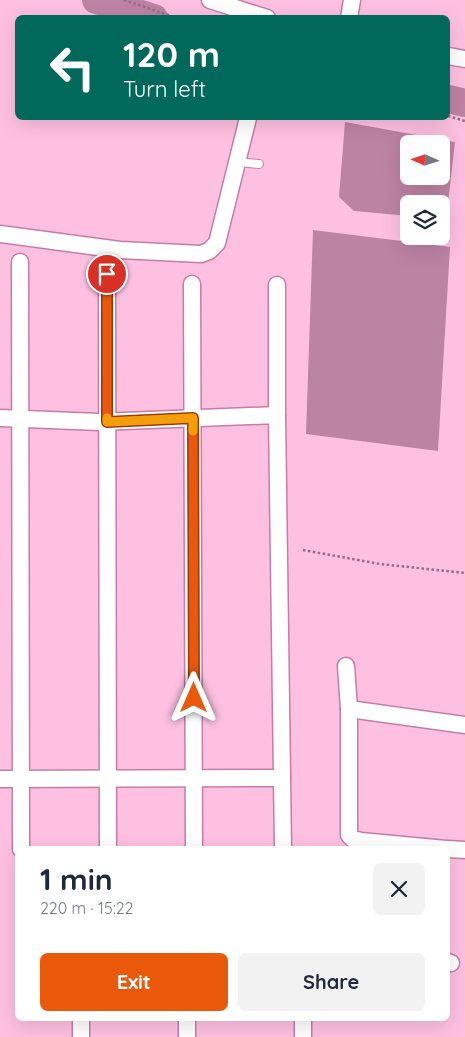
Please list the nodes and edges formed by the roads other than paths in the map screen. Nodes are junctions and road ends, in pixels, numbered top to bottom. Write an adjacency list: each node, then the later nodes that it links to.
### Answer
1 (210, 0): 3 (street)
2 (352, 0): 4 (street)
3 (258, 15)
4 (350, 15)
5 (450, 56): 6 (street)
6 (465, 58)
7 (248, 120): 8 (street)
8 (237, 162): 9 (lane); 10 (street)
9 (258, 164)
10 (0, 234)
11 (20, 262): 18 (street)
12 (107, 274): 19 (street)
13 (192, 284): 17 (street)
14 (277, 285): 15 (street)
15 (277, 415): 17 (street); 25 (street)
16 (0, 418): 18 (street)
17 (193, 418): 19 (street); 24 (street)
18 (20, 419): 19 (street); 27 (street)
19 (107, 422): 23 (street)
20 (346, 666): 21 (street)
21 (349, 709): 22 (street); 32 (street)
22 (465, 725)
23 (108, 778): 24 (street); 27 (street); 29 (street)
24 (194, 778): 25 (street); 30 (street)
25 (282, 778): 31 (street)
26 (0, 779): 27 (street)
27 (20, 779): 28 (street)
28 (21, 846)
29 (108, 846)
30 (194, 846)
31 (283, 846)
32 (415, 846)
33 (450, 849): 34 (street)
34 (465, 850)
35 (81, 1021): 38 (street)
36 (187, 1021): 39 (street)
37 (303, 1021): 40 (street)
38 (81, 1037)
39 (187, 1037)
40 (303, 1037)

